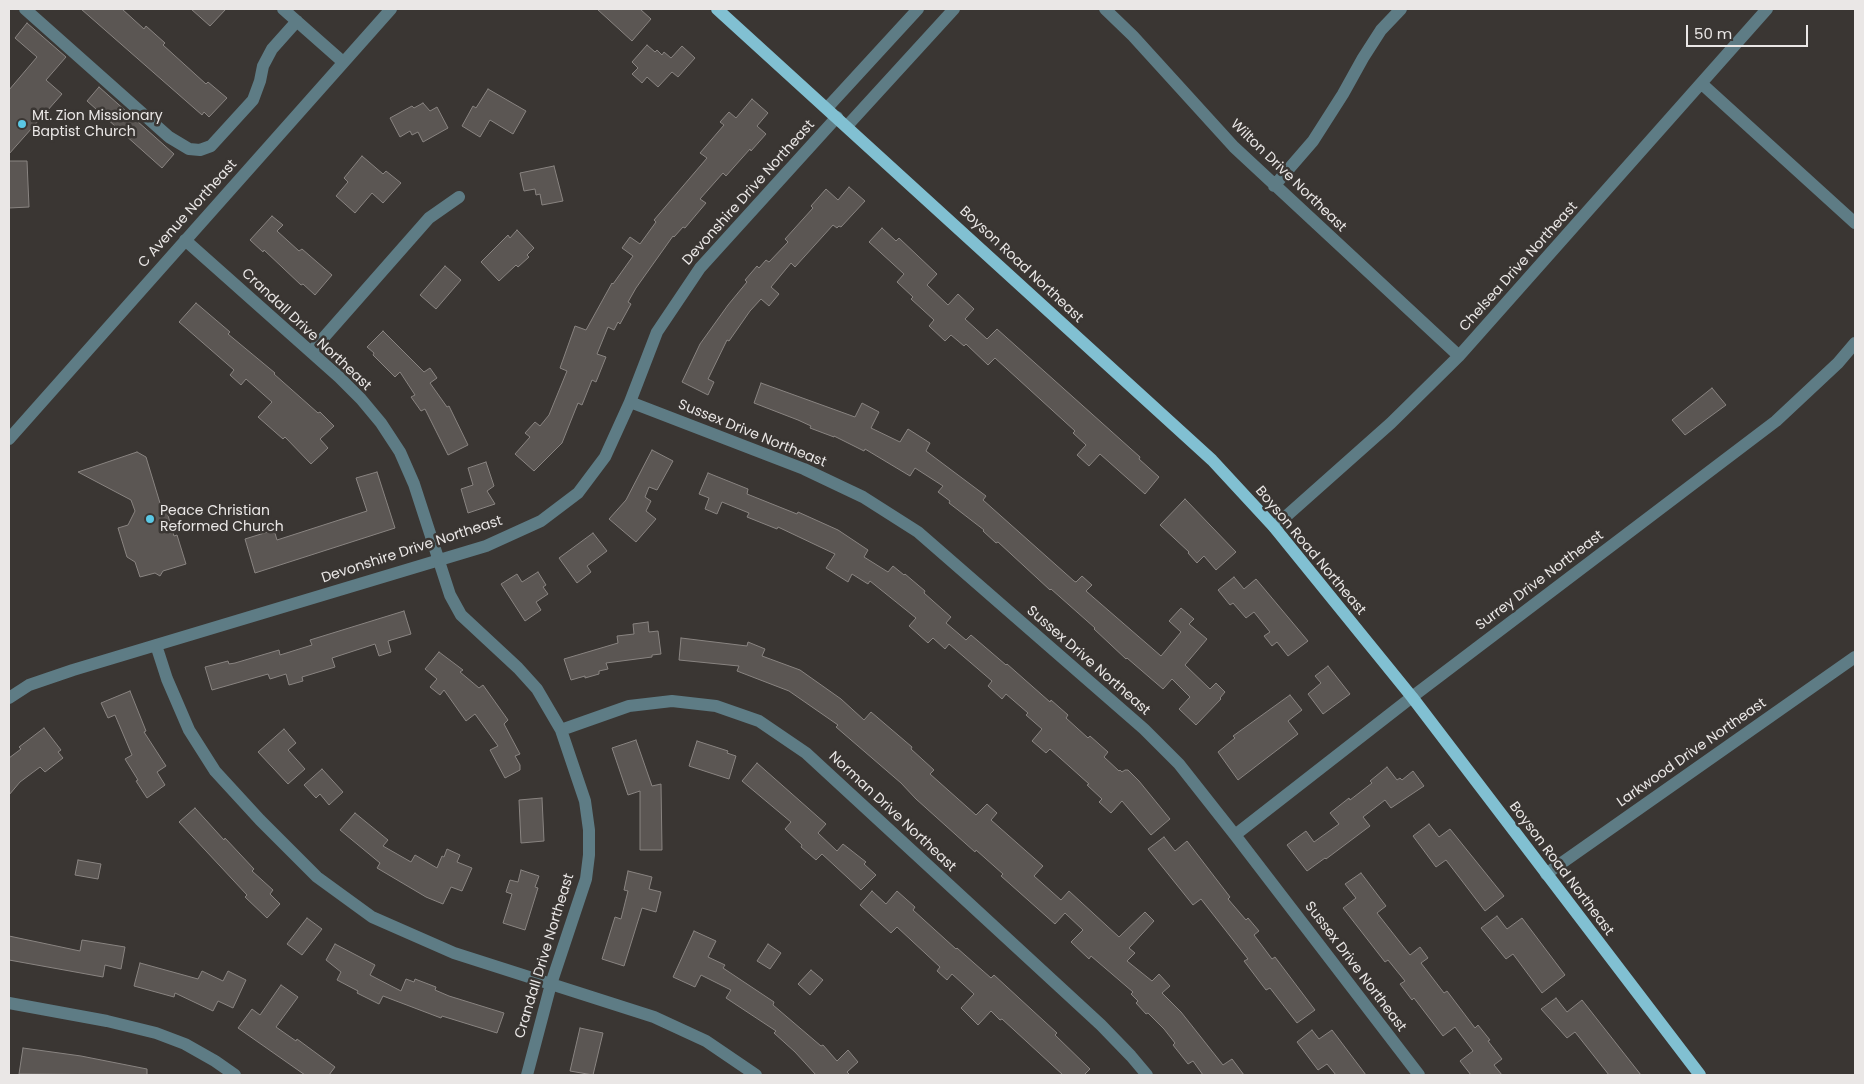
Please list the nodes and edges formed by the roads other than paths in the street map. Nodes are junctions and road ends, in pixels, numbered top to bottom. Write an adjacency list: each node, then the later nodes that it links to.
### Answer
1 (25, 9): 10 (street)
2 (283, 9): 10 (street)
3 (391, 9): 11 (street, C Avenue Northeast)
4 (717, 9): 13 (main road, Boyson Road Northeast)
5 (918, 9): 13 (street, Devonshire Drive Northeast)
6 (954, 9): 14 (street)
7 (1105, 9): 15 (street, Wilton Drive Northeast)
8 (1401, 9): 15 (street)
9 (1767, 9): 12 (street, Chelsea Drive Northeast)
10 (297, 21): 11 (street)
11 (343, 62): 18 (street, C Avenue Northeast)
12 (1702, 84): 17 (street); 21 (street, Chelsea Drive Northeast)
13 (832, 113): 14 (main road, Boyson Road Northeast); 22 (street, Devonshire Drive Northeast)
14 (847, 126): 24 (main road, Boyson Road Northeast)
15 (1274, 186): 21 (street, Wilton Drive Northeast)
16 (459, 197): 20 (street)
17 (1855, 223)
18 (185, 240): 20 (street, Crandall Drive Northeast); 23 (street, C Avenue Northeast)
19 (1855, 342): 28 (street, Surrey Drive Northeast)
20 (311, 352): 25 (street, Crandall Drive Northeast)
21 (1459, 356): 24 (street, Chelsea Drive Northeast)
22 (630, 402): 25 (street, Devonshire Drive Northeast); 31 (street, Sussex Drive Northeast)
23 (9, 439)
24 (1274, 527): 28 (main road, Boyson Road Northeast)
25 (438, 560): 26 (street, Devonshire Drive Northeast); 30 (street, Crandall Drive Northeast)
26 (156, 645): 29 (street, Devonshire Drive Northeast); 33 (street)
27 (1855, 656): 32 (street, Larkwood Drive Northeast)
28 (1412, 697): 31 (street, Surrey Drive Northeast); 32 (main road, Boyson Road Northeast)
29 (9, 698)
30 (561, 730): 33 (street, Crandall Drive Northeast); 38 (street, Norman Drive Northeast)
31 (1235, 835): 39 (street, Sussex Drive Northeast)
32 (1546, 874): 40 (main road, Boyson Road Northeast)
33 (551, 984): 36 (street, Crandall Drive Northeast); 37 (street)
34 (9, 1003): 35 (street)
35 (235, 1075)
36 (527, 1075)
37 (756, 1075)
38 (1147, 1075)
39 (1419, 1075)
40 (1700, 1075)

